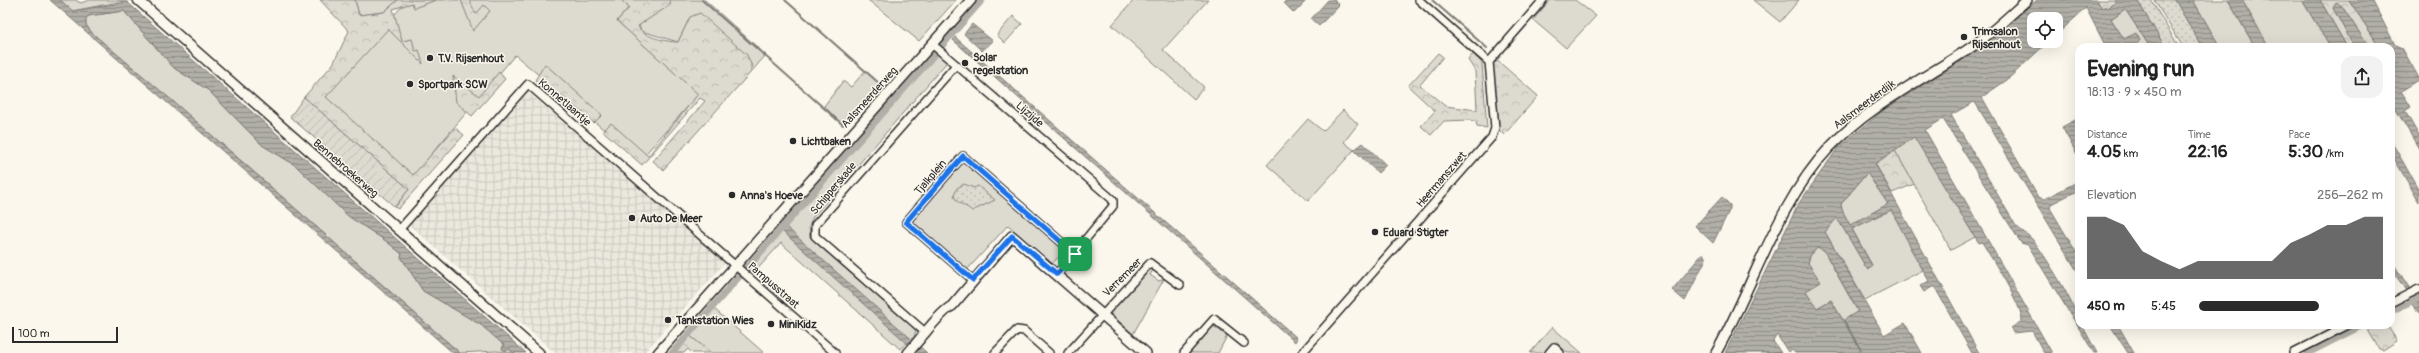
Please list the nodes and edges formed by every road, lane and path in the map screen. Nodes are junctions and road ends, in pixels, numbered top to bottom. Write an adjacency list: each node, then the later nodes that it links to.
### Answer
1 (138, 0): 9 (street, Bennebroekerweg)
2 (971, 0): 6 (street, Aalsmeerderweg)
3 (1419, 0): 7 (street)
4 (1543, 0): 7 (street)
5 (2028, 0): 33 (street, Aalsmeerderdijk)
6 (936, 49): 8 (street, Lijzijde); 11 (street, Aalsmeerderweg)
7 (1489, 62): 21 (street, Heermanszwet)
8 (956, 65): 10 (street, Lijzijde); 19 (street, Schipperskade)
9 (399, 230): 11 (street, Konnetlaantje); 22 (street, Bennebroekerweg)
10 (1075, 254): 12 (street); 13 (street, Tjalkplein)
11 (736, 267): 23 (street, Aalsmeerderweg); 24 (street, Pampusstraat)
12 (1057, 274): 13 (street, Verremeer); 17 (street, Verremeer)
13 (973, 280): 19 (street)
14 (1180, 285): 17 (street, Verremeer)
15 (2417, 290): 16 (street)
16 (2395, 301)
17 (1102, 314): 28 (street); 29 (street, Verremeer)
18 (2340, 329): 34 (street)
19 (923, 337): 25 (street)
20 (1244, 343): 30 (street)
21 (1307, 351)
22 (539, 353)
23 (658, 353)
24 (835, 353)
25 (908, 353)
26 (996, 353): 27 (street)
27 (1049, 353)
28 (1068, 353)
29 (1146, 353)
30 (1184, 353)
31 (1549, 353): 32 (street)
32 (1560, 353)
33 (1716, 353)
34 (2293, 353)

